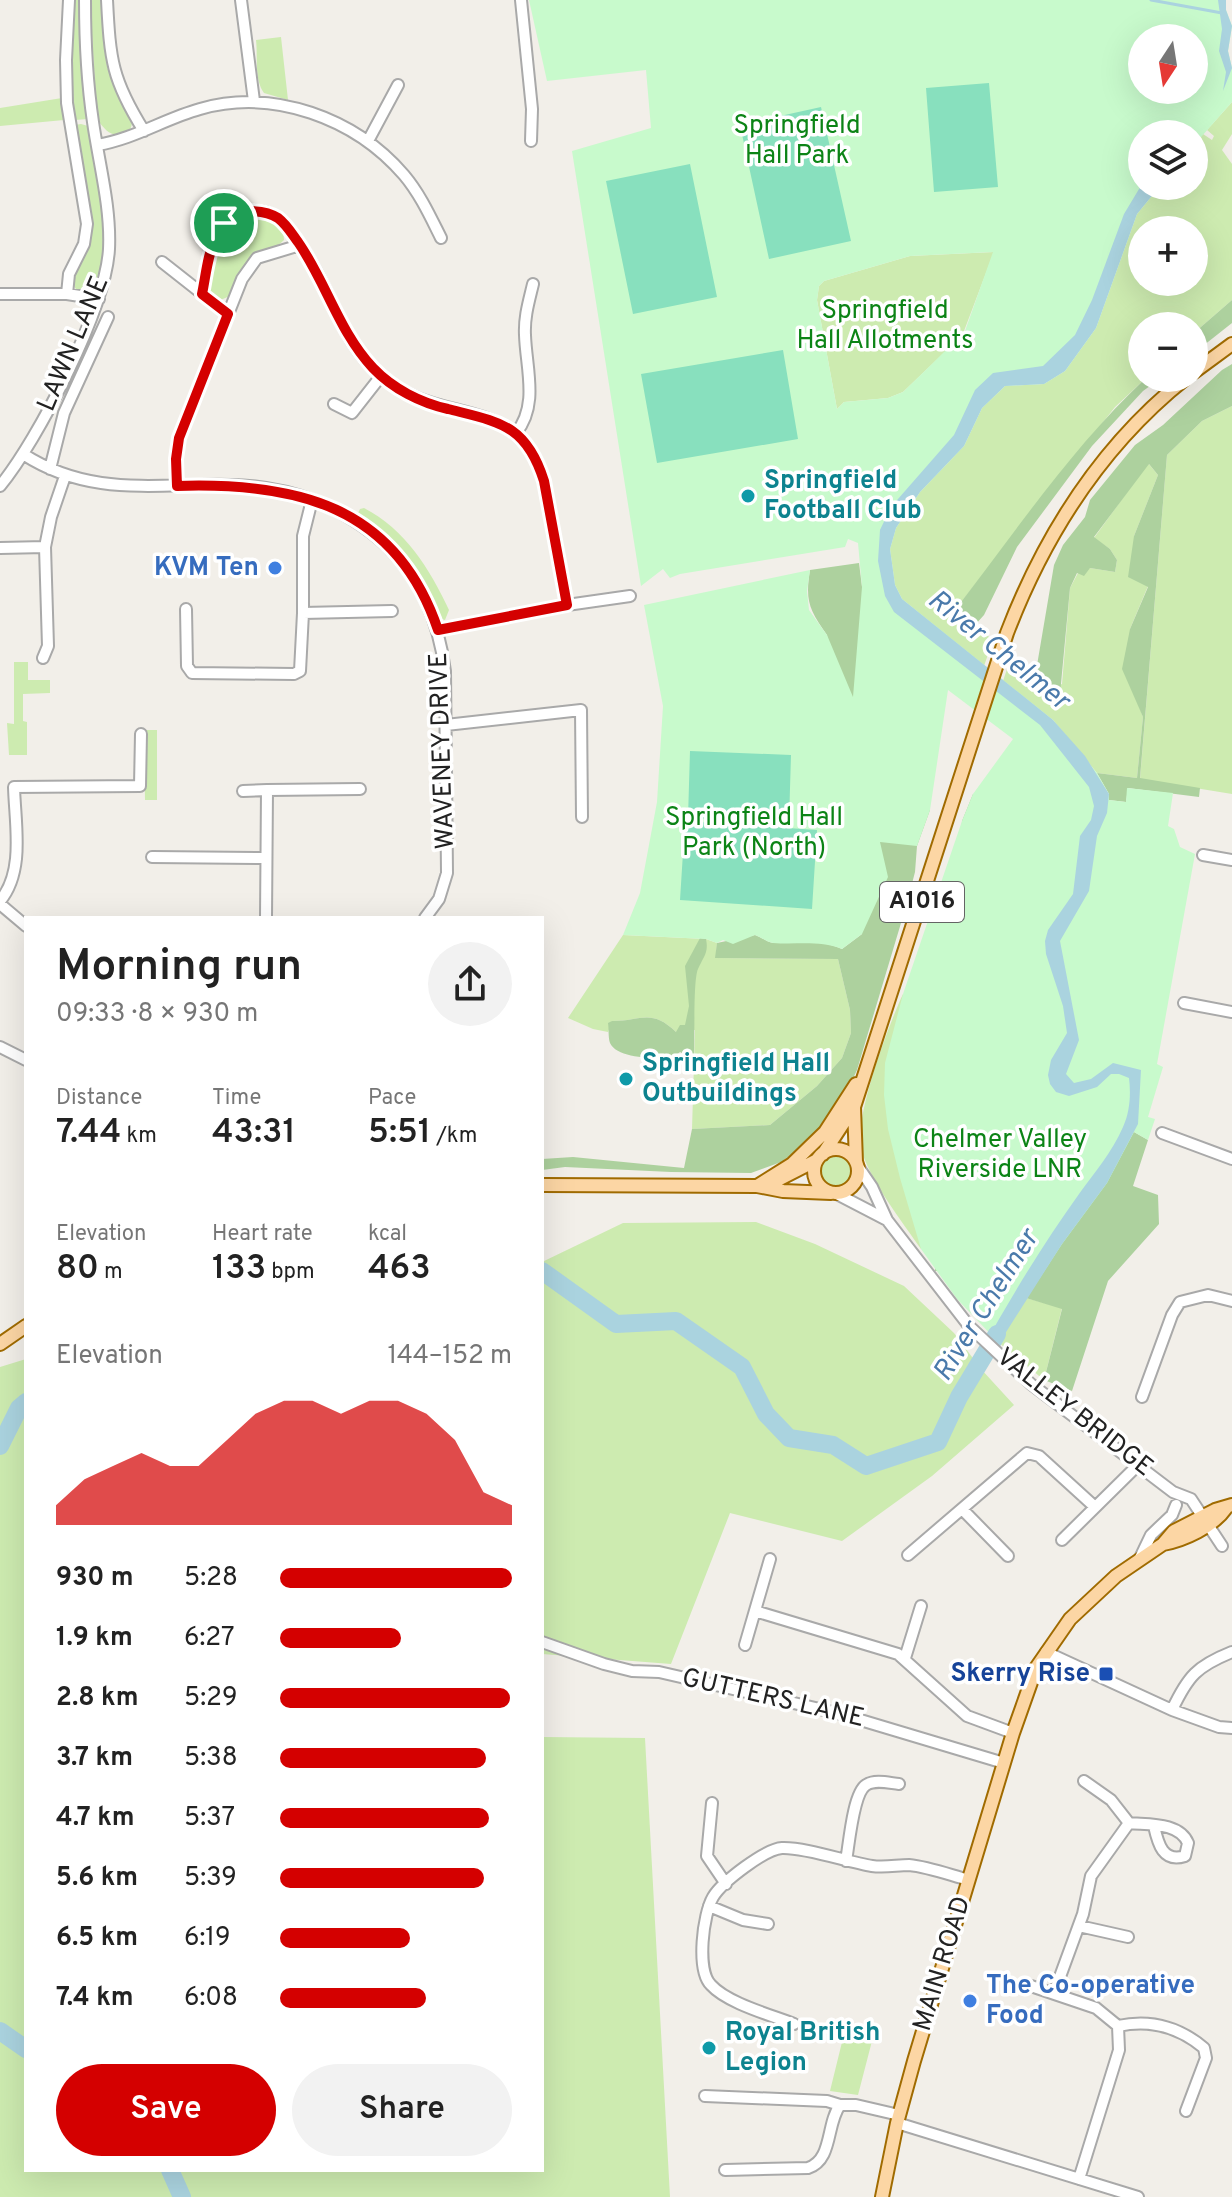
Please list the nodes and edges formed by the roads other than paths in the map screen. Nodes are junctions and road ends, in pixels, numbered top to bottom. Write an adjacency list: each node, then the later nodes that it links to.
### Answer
1 (69, 0): 17 (street, LAWN LANE)
2 (85, 0): 11 (street, LAWN LANE)
3 (107, 0): 8 (street)
4 (241, 0): 7 (street)
5 (521, 0): 10 (street)
6 (398, 85): 9 (street)
7 (254, 101): 8 (street); 9 (street)
8 (144, 131): 11 (street)
9 (368, 141): 12 (street)
10 (531, 141)
11 (97, 145): 19 (street, LAWN LANE)
12 (441, 238)
13 (300, 245): 18 (street); 20 (street); 24 (street)
14 (162, 262): 18 (street)
15 (533, 284): 27 (street)
16 (0, 294): 17 (street)
17 (67, 294): 19 (street)
18 (202, 294): 20 (street)
19 (99, 299): 28 (street, LAWN LANE)
20 (228, 314): 32 (street)
21 (108, 317): 29 (street, LAWN LANE)
22 (1232, 344): 23 (main road)
23 (1208, 362)
24 (381, 376): 26 (street); 27 (street)
25 (1171, 392): 61 (main road, A1016)
26 (334, 404)
27 (516, 433): 37 (street)
28 (23, 454): 29 (street, WAVENEY DRIVE); 31 (street, LAWN LANE)
29 (50, 469): 30 (street, WAVENEY DRIVE)
30 (65, 476): 32 (street, WAVENEY DRIVE); 34 (street)
31 (0, 486)
32 (177, 486): 33 (street, WAVENEY DRIVE)
33 (312, 500): 40 (street); 41 (street, WAVENEY DRIVE)
34 (45, 547): 35 (street); 42 (street)
35 (0, 548)
36 (630, 596): 37 (street)
37 (567, 605): 41 (street)
38 (186, 609): 40 (street)
39 (392, 611): 40 (street)
40 (303, 613)
41 (438, 630): 43 (street, WAVENEY DRIVE)
42 (43, 658)
43 (446, 725): 48 (street); 55 (street, WAVENEY DRIVE)
44 (141, 734): 53 (street)
45 (360, 789): 46 (street)
46 (267, 790): 47 (street); 51 (street)
47 (243, 791)
48 (582, 817)
49 (1203, 855): 52 (street)
50 (152, 857): 51 (street)
51 (266, 858): 54 (street)
52 (1232, 860)
53 (0, 902): 56 (street)
54 (266, 916)
55 (426, 916)
56 (24, 924)
57 (1184, 1003): 58 (street)
58 (1232, 1012)
59 (0, 1047): 60 (street)
60 (24, 1059)
61 (866, 1071): 62 (main road, A1016); 68 (main road, A1016)
62 (854, 1107): 64 (main road, A1016); 66 (main road, A1016)
63 (1162, 1133): 65 (street)
64 (820, 1157): 66 (main road); 68 (main road, A1016); 69 (main road)
65 (1232, 1159)
66 (857, 1164): 69 (main road); 70 (street, VALLEY BRIDGE)
67 (544, 1185): 68 (main road, A1016)
68 (757, 1186): 69 (main road, A1016)
69 (833, 1193): 70 (street, VALLEY BRIDGE)
70 (887, 1220): 75 (street, VALLEY BRIDGE)
71 (1232, 1301): 74 (street)
72 (24, 1327): 73 (main road)
73 (0, 1344)
74 (1142, 1397)
75 (1139, 1464): 76 (street, VALLEY BRIDGE); 78 (street)
76 (1173, 1492): 77 (street, VALLEY BRIDGE); 81 (street, VALLEY BRIDGE)
77 (1176, 1505): 81 (street, VALLEY BRIDGE); 86 (street)
78 (1095, 1507): 80 (street); 82 (street)
79 (1229, 1507): 81 (main road, MAIN ROAD)
80 (962, 1509): 84 (street); 85 (street)
81 (1200, 1521): 83 (street); 86 (main road, MAIN ROAD)
82 (1062, 1540)
83 (1222, 1546)
84 (908, 1555)
85 (1008, 1556)
86 (1140, 1558): 92 (main road, MAIN ROAD)
87 (770, 1559): 89 (street)
88 (921, 1606): 94 (street)
89 (755, 1611): 91 (street); 94 (street)
90 (544, 1643): 98 (street, GUTTERS LANE)
91 (745, 1645)
92 (1046, 1652): 95 (street); 97 (main road, MAIN ROAD)
93 (1232, 1652): 95 (street)
94 (905, 1658): 97 (street)
95 (1172, 1710): 96 (street)
96 (1232, 1728)
97 (1013, 1733): 98 (main road, MAIN ROAD)
98 (1004, 1763): 105 (main road, MAIN ROAD)
99 (1084, 1781): 102 (street)
100 (899, 1784): 104 (street)
101 (712, 1803): 106 (street)
102 (1129, 1823): 103 (street); 109 (street)
103 (1154, 1826)
104 (846, 1861): 105 (street); 106 (street)
105 (969, 1880): 118 (main road, MAIN ROAD)
106 (726, 1884): 107 (street)
107 (709, 1906): 108 (street); 113 (street)
108 (768, 1924)
109 (1079, 1926): 110 (street); 112 (street)
110 (1128, 1937)
111 (1028, 1985): 112 (street)
112 (1054, 1993): 114 (street)
113 (794, 2024)
114 (1118, 2026): 117 (street); 120 (street)
115 (705, 2096): 116 (street)
116 (840, 2105): 118 (street); 119 (street)
117 (1186, 2111)
118 (898, 2119): 120 (street); 121 (main road, MAIN ROAD)
119 (725, 2170)
120 (1079, 2179): 122 (street)
121 (882, 2197)
122 (1138, 2197)

